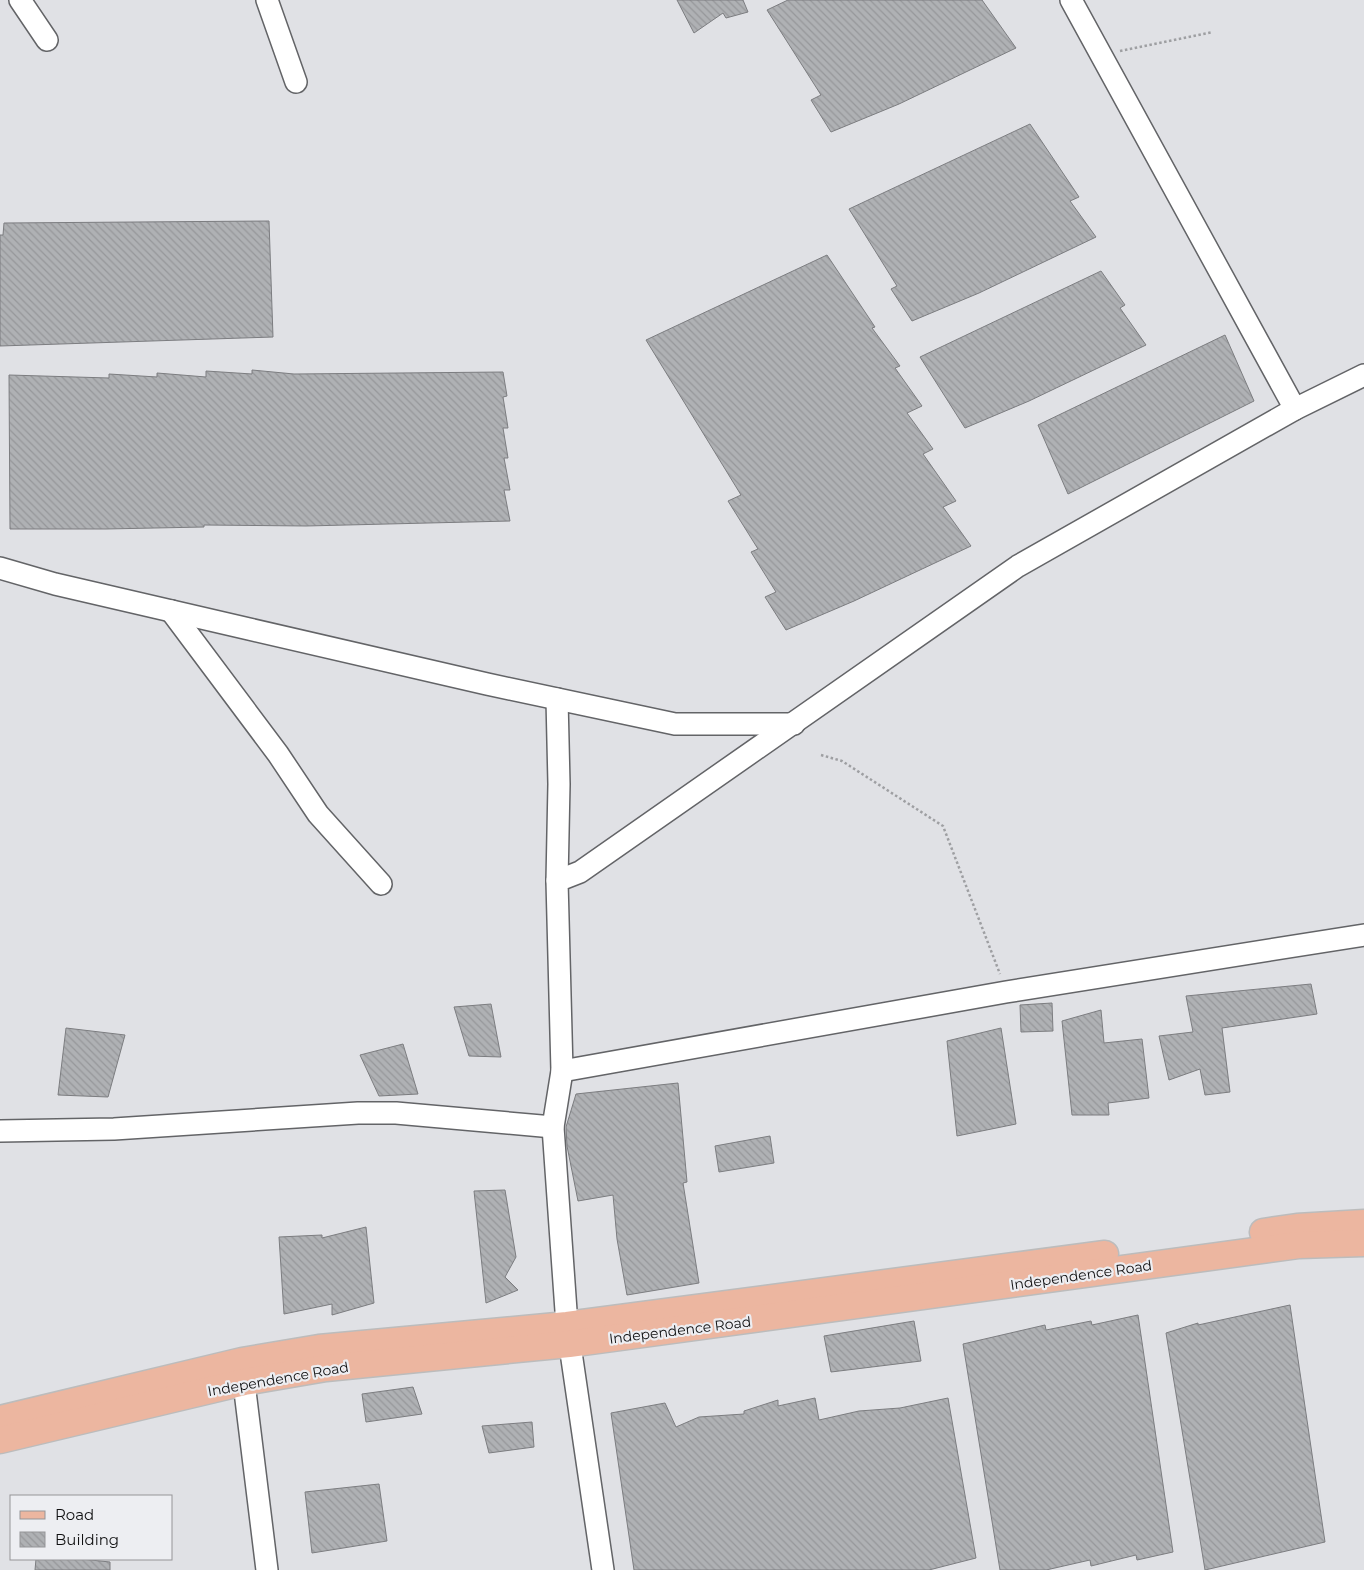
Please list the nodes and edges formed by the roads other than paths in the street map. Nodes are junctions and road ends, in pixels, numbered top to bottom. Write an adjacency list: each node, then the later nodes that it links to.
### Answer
1 (20, 0): 4 (street)
2 (267, 0): 5 (street)
3 (1071, 0): 7 (street)
4 (47, 40)
5 (296, 82)
6 (1364, 375): 7 (street)
7 (1295, 409): 11 (street)
8 (0, 568): 9 (street)
9 (171, 611): 10 (street); 13 (street)
10 (557, 699): 11 (street); 12 (street)
11 (794, 724): 12 (street)
12 (557, 881): 15 (street)
13 (380, 884)
14 (1364, 935): 15 (street)
15 (562, 1071): 16 (street)
16 (553, 1126): 17 (street); 20 (street)
17 (0, 1131)
18 (1364, 1223): 20 (main road, Independence Road)
19 (1364, 1243): 20 (main road, Independence Road)
20 (568, 1335): 21 (main road, Independence Road); 25 (street)
21 (243, 1371): 22 (main road, Independence Road); 23 (main road, Independence Road); 24 (street)
22 (0, 1418)
23 (0, 1440)
24 (268, 1570)
25 (603, 1570)

